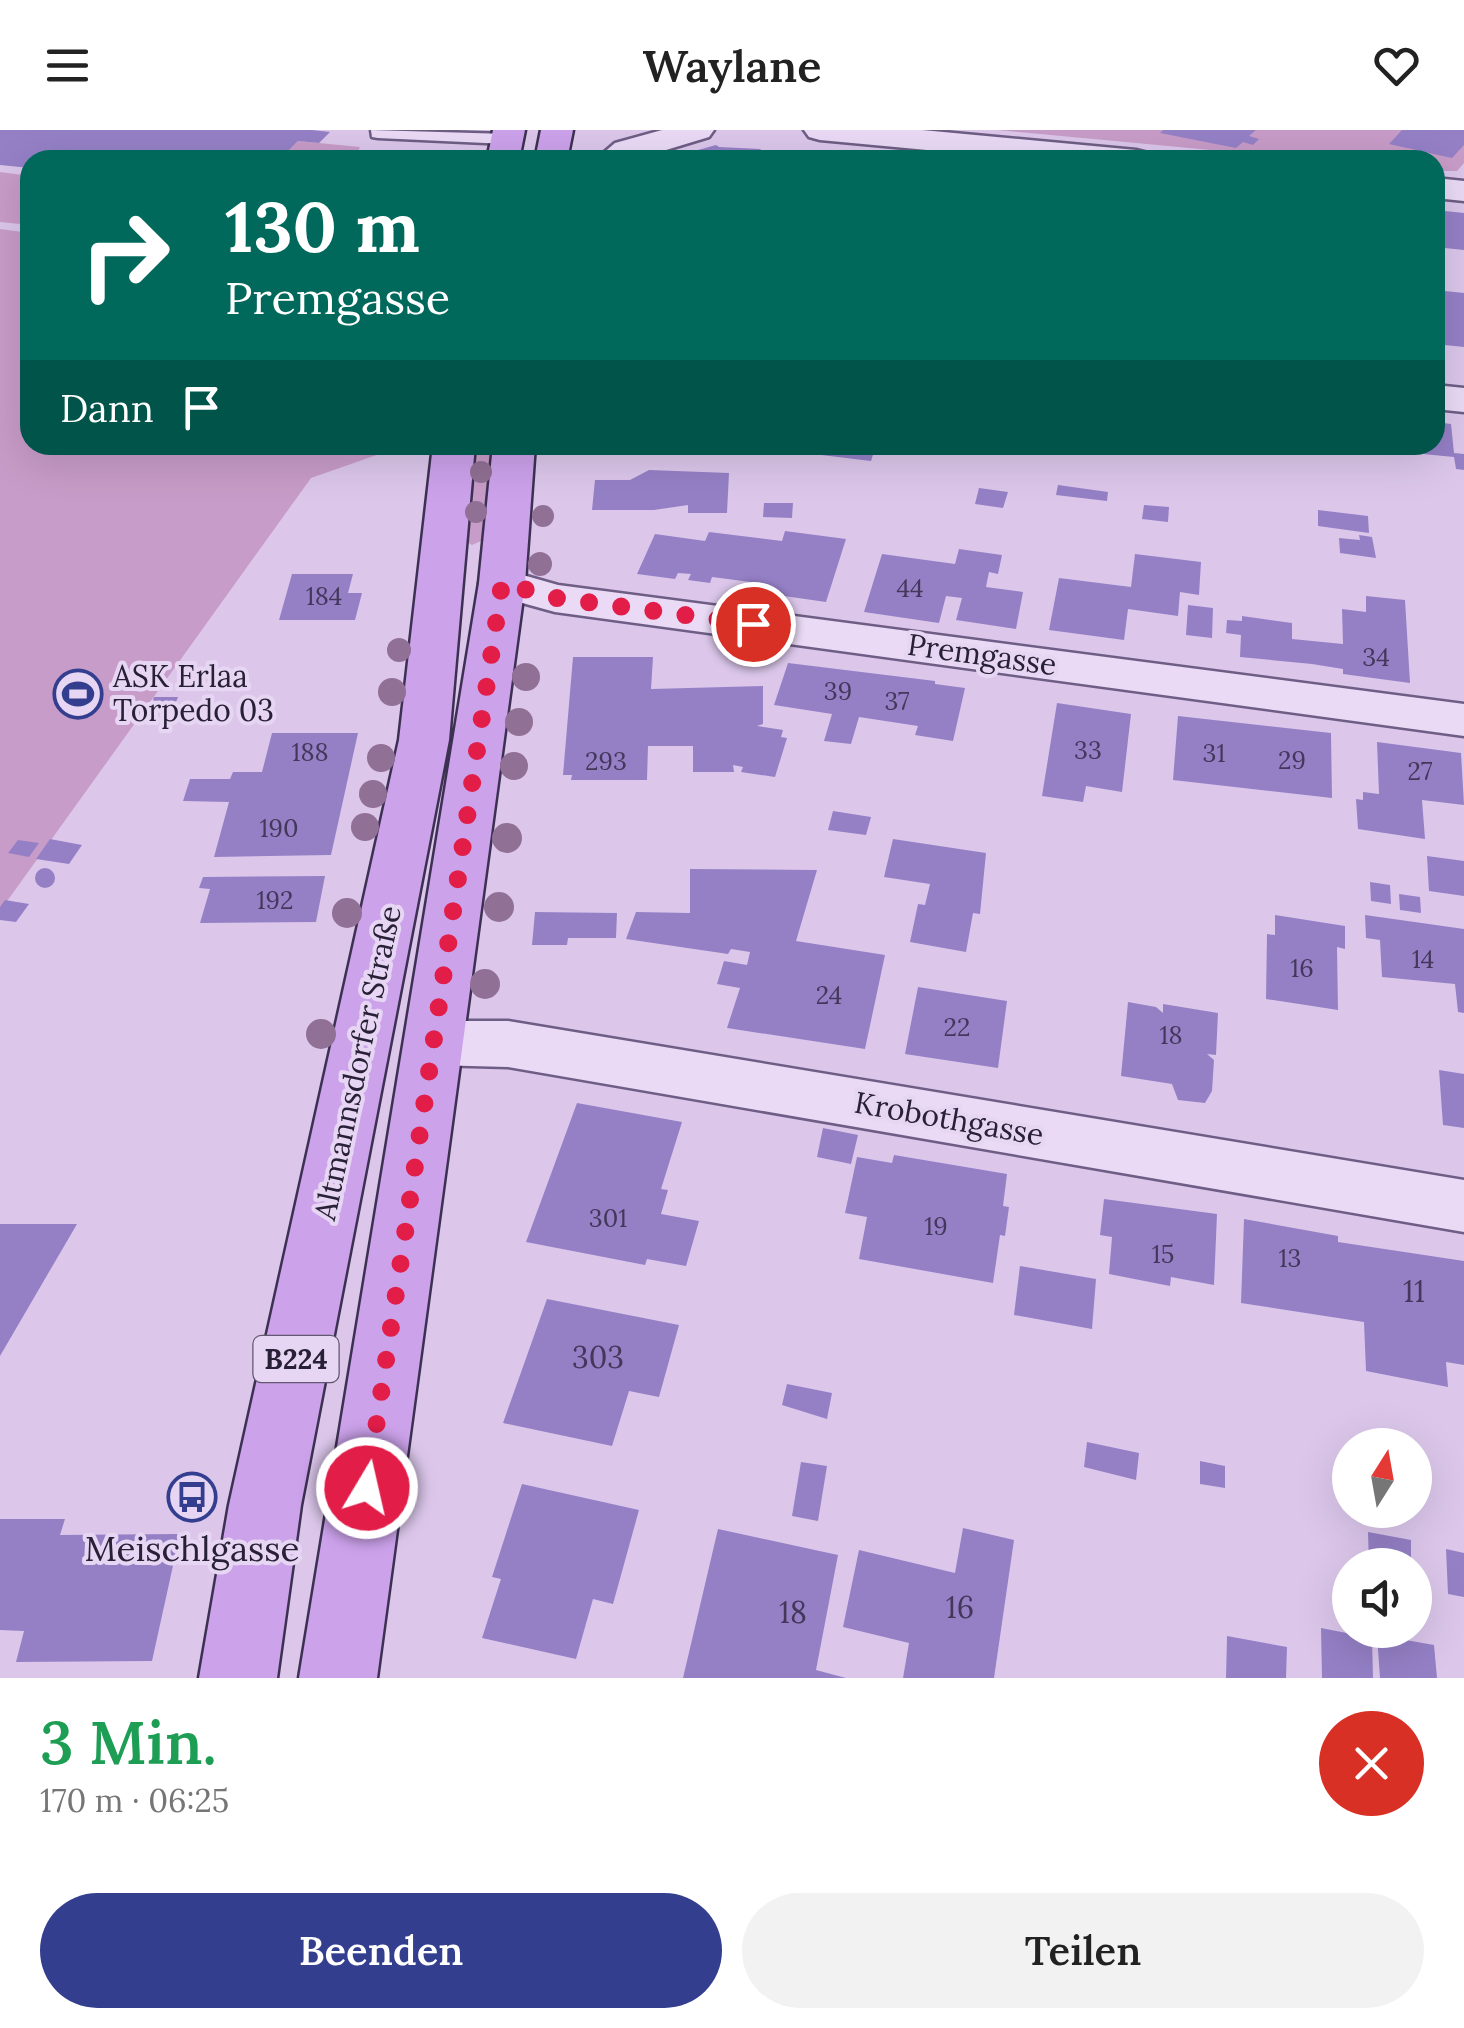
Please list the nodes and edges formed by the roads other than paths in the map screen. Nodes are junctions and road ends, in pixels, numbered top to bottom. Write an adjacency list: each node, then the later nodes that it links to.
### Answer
1 (381, 130): 4 (lane)
2 (698, 130): 5 (street)
3 (820, 130): 6 (street)
4 (506, 143)
5 (634, 150)
6 (1031, 150)
7 (453, 455): 11 (main road, Altmannsdorfer Straße / B224)
8 (513, 455): 9 (main road, Altmannsdorfer Straße / B224)
9 (502, 583): 10 (street, Premgasse); 12 (main road, Altmannsdorfer Straße / B224)
10 (1464, 720)
11 (364, 1043): 12 (lane); 14 (main road, Altmannsdorfer Straße / B224)
12 (434, 1043): 13 (street, Krobothgasse); 15 (main road, Altmannsdorfer Straße / B224)
13 (1464, 1206)
14 (238, 1678)
15 (338, 1678)

